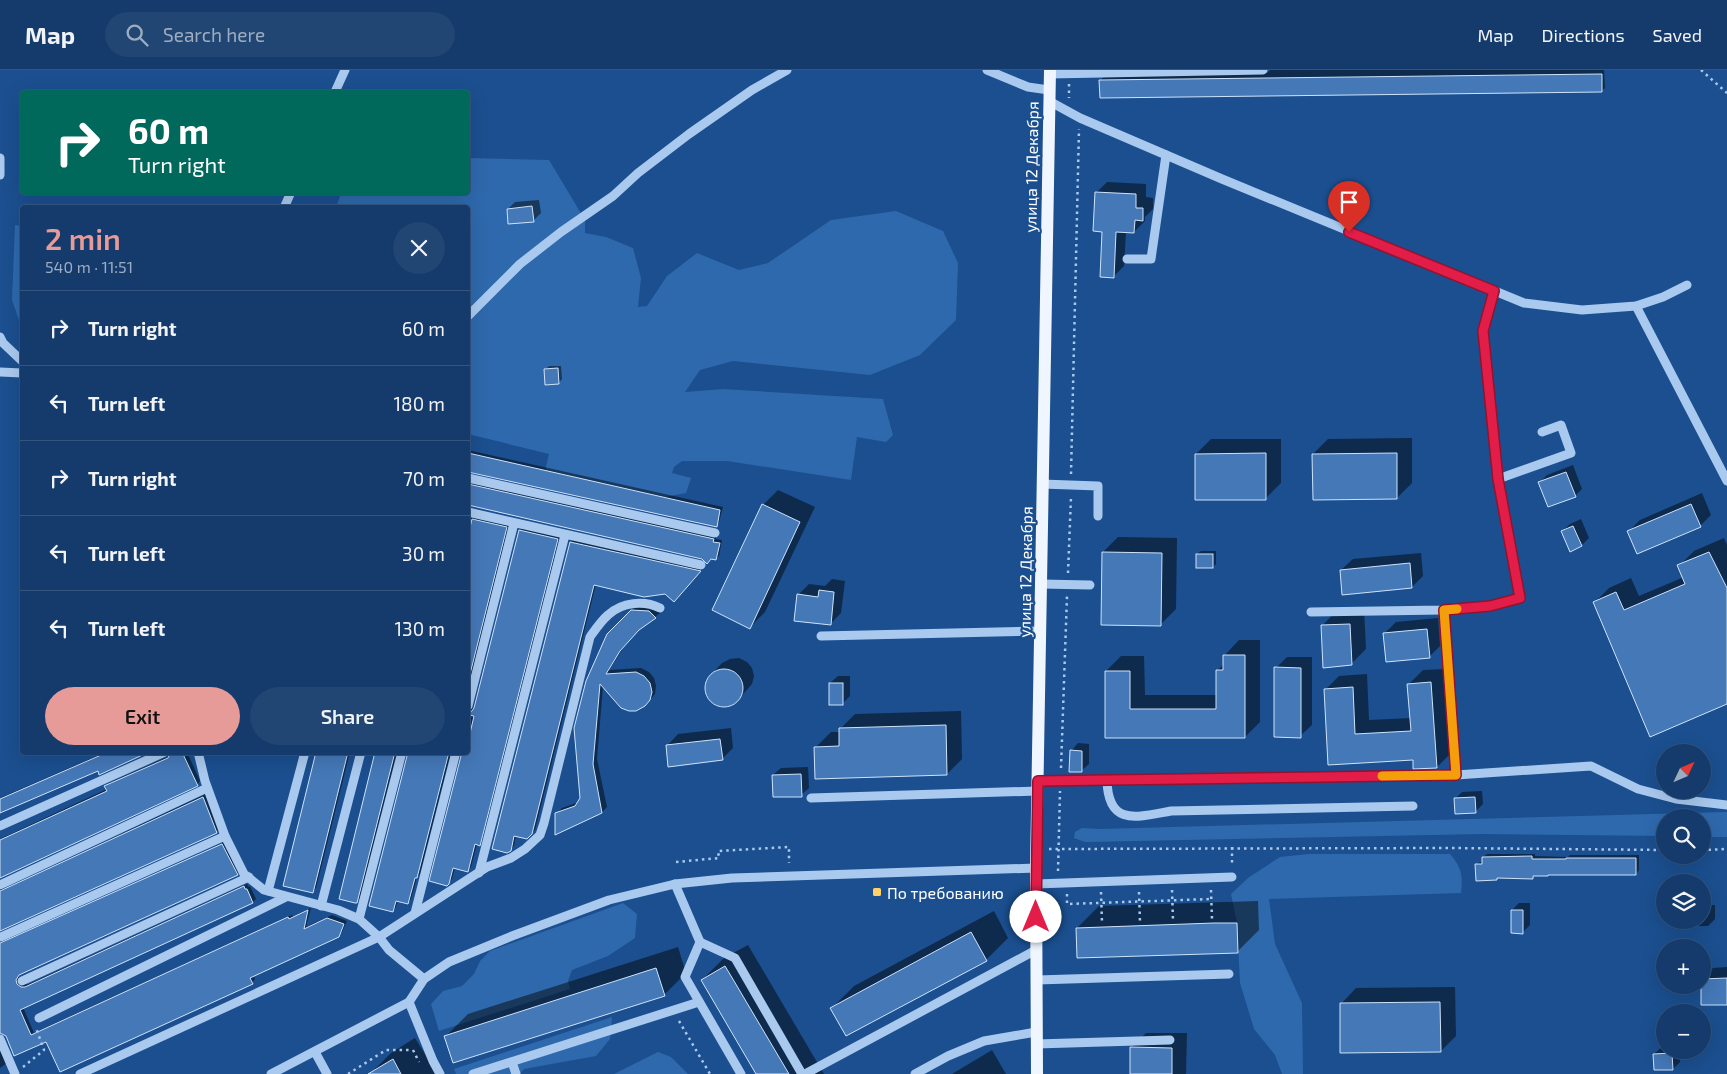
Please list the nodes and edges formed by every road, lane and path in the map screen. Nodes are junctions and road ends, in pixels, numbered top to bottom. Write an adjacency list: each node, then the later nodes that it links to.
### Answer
1 (345, 70): 8 (street)
2 (787, 70): 20 (street)
3 (987, 70): 10 (street)
4 (1263, 70): 7 (street)
5 (1701, 70): 9 (path)
6 (1050, 72): 7 (street); 10 (main road, улица 12 Декабря)
7 (1069, 73): 11 (path)
8 (336, 90)
9 (1727, 93)
10 (1049, 95): 11 (street); 29 (main road, улица 12 Декабря)
11 (1070, 112): 12 (street)
12 (1080, 118): 13 (street); 30 (path)
13 (1166, 155): 16 (street); 18 (street)
14 (0, 158): 15 (street)
15 (0, 176)
16 (1127, 259)
17 (1687, 285): 19 (street)
18 (1494, 291): 19 (street); 27 (street)
19 (1636, 306): 28 (street)
20 (470, 314)
21 (0, 337): 22 (street)
22 (20, 359)
23 (0, 372): 24 (street)
24 (20, 373)
25 (1542, 432): 27 (street)
26 (470, 478): 34 (street)
27 (1498, 479): 41 (street)
28 (1727, 481)
29 (1042, 484): 30 (street); 37 (main road, улица 12 Декабря)
30 (1071, 485): 32 (street); 38 (path)
31 (470, 512): 33 (street)
32 (1098, 516)
33 (514, 523): 35 (street); 45 (street)
34 (715, 533)
35 (566, 535): 36 (street); 71 (street)
36 (701, 565)
37 (1041, 584): 38 (street); 43 (main road, улица 12 Декабря)
38 (1068, 584): 39 (street); 53 (path)
39 (1090, 585)
40 (660, 608): 71 (street)
41 (1444, 610): 42 (street); 52 (street)
42 (1311, 612)
43 (1041, 631): 44 (street); 55 (main road, улица 12 Декабря)
44 (821, 636)
45 (470, 698)
46 (158, 755): 60 (street)
47 (199, 755): 56 (street)
48 (304, 755): 82 (street)
49 (360, 755): 88 (street)
50 (401, 755): 91 (street)
51 (455, 755): 89 (street)
52 (1456, 775): 54 (street); 58 (street)
53 (1061, 780): 54 (street); 55 (street); 64 (path)
54 (1107, 780): 59 (street)
55 (1038, 786): 57 (street); 63 (main road, улица 12 Декабря)
56 (207, 788): 61 (street); 81 (street)
57 (811, 798)
58 (1727, 805)
59 (1413, 806)
60 (0, 826)
61 (225, 836): 72 (street); 96 (street)
62 (1232, 847): 64 (path); 66 (path); 73 (path)
63 (1038, 849): 64 (path); 70 (main road, улица 12 Декабря)
64 (1058, 849): 78 (path)
65 (1727, 849): 67 (path)
66 (1656, 850)
67 (1711, 850)
68 (676, 862): 69 (path)
69 (789, 863)
70 (1036, 868): 79 (street); 80 (main road, улица 12 Декабря)
71 (479, 872): 89 (street)
72 (249, 877): 82 (street); 102 (street)
73 (1232, 877): 74 (street)
74 (1210, 878): 76 (street); 84 (path)
75 (1138, 880): 76 (street); 77 (street); 86 (path)
76 (1172, 880): 85 (path)
77 (1100, 882): 78 (street); 87 (path)
78 (1062, 883): 80 (street); 87 (path)
79 (675, 884): 97 (street); 100 (street)
80 (1036, 884): 98 (main road, улица 12 Декабря)
81 (0, 885)
82 (268, 891): 83 (street)
83 (286, 897): 88 (street); 106 (street)
84 (1211, 899): 85 (path); 90 (path)
85 (1172, 900): 86 (path); 92 (path)
86 (1139, 902): 87 (path); 93 (path)
87 (1101, 903): 94 (path)
88 (321, 906): 91 (street)
89 (415, 913): 95 (street)
90 (1212, 919)
91 (359, 920): 95 (street)
92 (1173, 920)
93 (1140, 922)
94 (1102, 923)
95 (379, 937): 100 (street); 114 (street)
96 (1, 938)
97 (700, 942): 104 (street); 123 (street)
98 (1036, 950): 101 (main road, улица 12 Декабря); 123 (street)
99 (1229, 974): 101 (street)
100 (424, 979): 103 (street)
101 (1037, 980): 107 (main road, улица 12 Декабря)
102 (22, 981)
103 (409, 1002): 111 (street); 118 (street)
104 (699, 1002): 105 (street); 122 (street)
105 (673, 1010): 112 (street); 121 (path)
106 (39, 1018): 113 (path)
107 (1036, 1038): 109 (street); 124 (street); 125 (main road, улица 12 Декабря)
108 (0, 1039): 113 (street)
109 (1170, 1040)
110 (412, 1050): 117 (path)
111 (315, 1052): 115 (street); 116 (street)
112 (512, 1062): 119 (street); 120 (street)
113 (15, 1074)
114 (80, 1074)
115 (271, 1074)
116 (327, 1074)
117 (348, 1074)
118 (440, 1074)
119 (473, 1074)
120 (516, 1074)
121 (710, 1074)
122 (741, 1074)
123 (803, 1074)
124 (915, 1074)
125 (1036, 1074)

